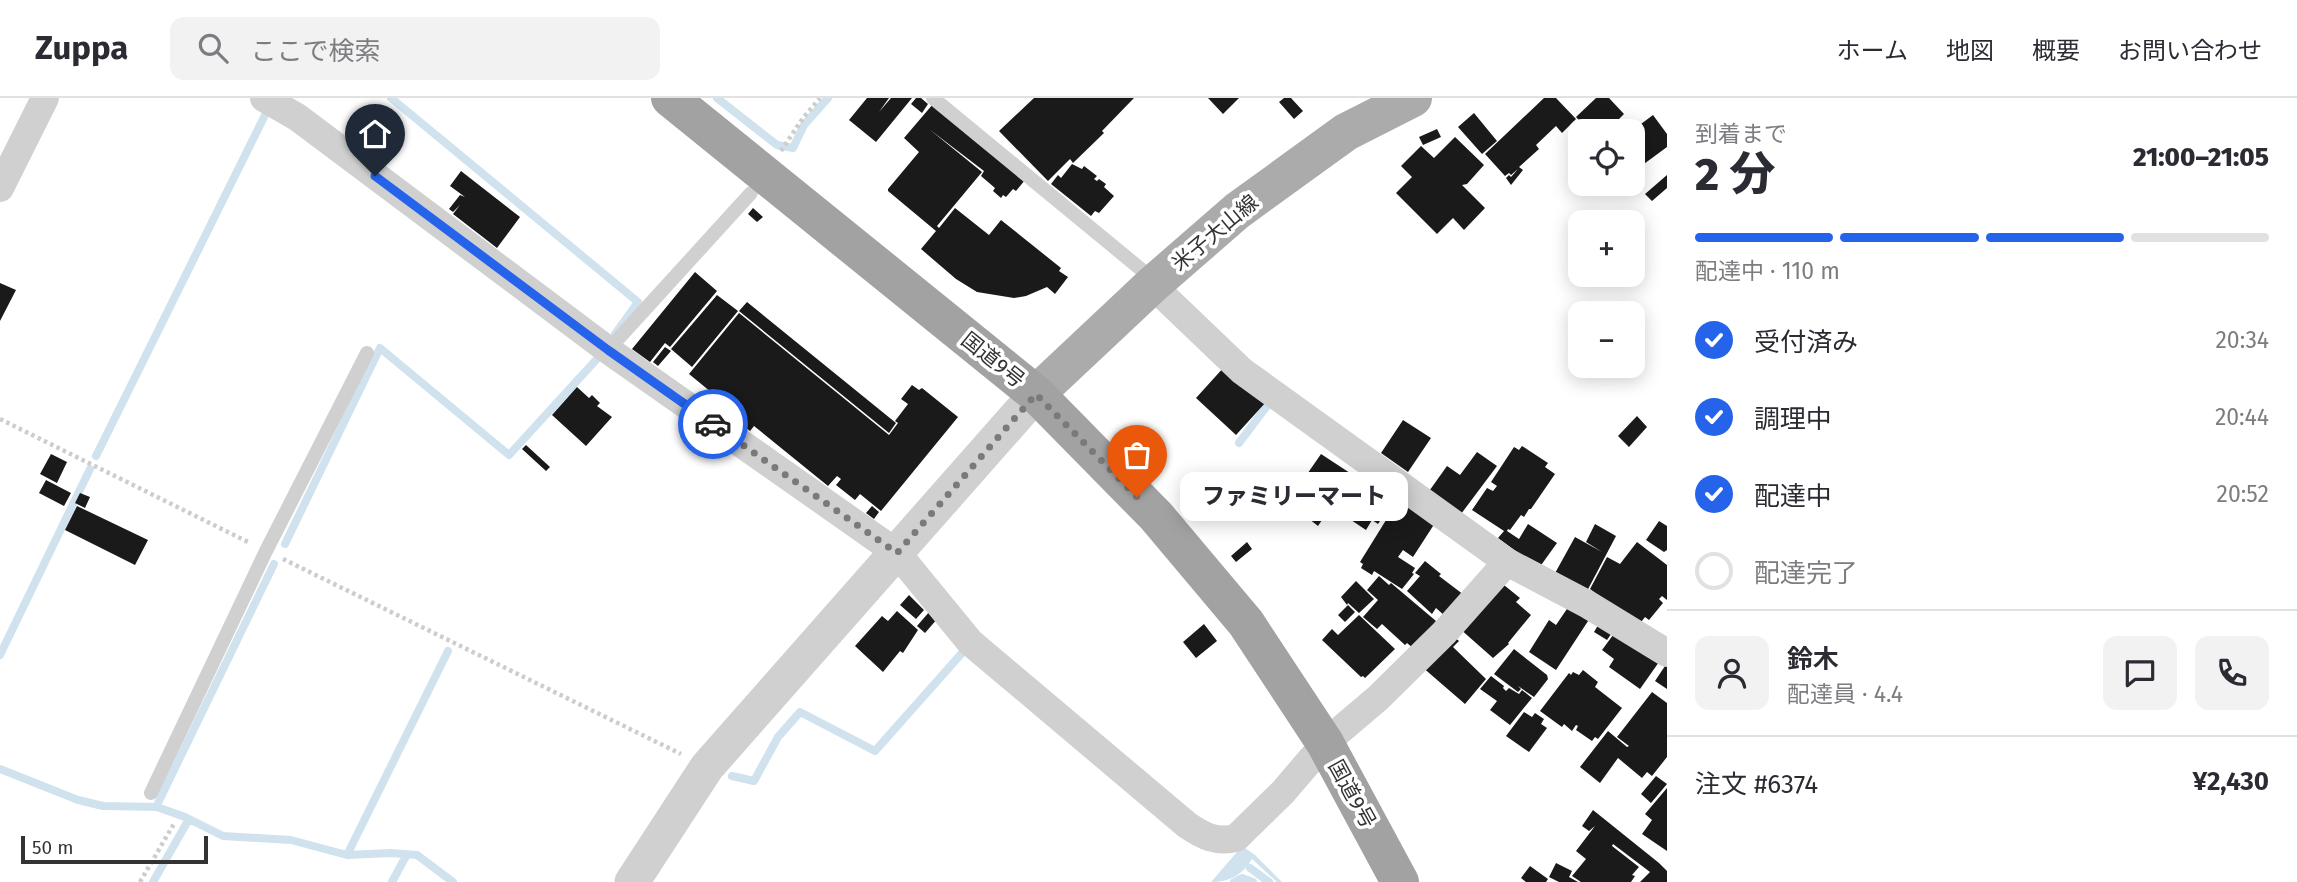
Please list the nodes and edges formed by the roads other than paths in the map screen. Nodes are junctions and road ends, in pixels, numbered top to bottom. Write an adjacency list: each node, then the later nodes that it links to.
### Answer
1 (45, 98): 7 (street)
2 (264, 98): 9 (street)
3 (670, 98): 6 (highway, 国道9号)
4 (933, 98): 8 (lane)
5 (1413, 98): 8 (main road, 米子大山線)
6 (758, 184): 9 (lane); 11 (highway, 国道9号)
7 (0, 188)
8 (1154, 284): 11 (main road, 米子大山線); 13 (street)
9 (608, 350): 12 (street)
10 (366, 353): 16 (lane)
11 (1036, 394): 12 (street); 15 (highway, 国道9号)
12 (897, 553): 15 (street); 17 (street)
13 (1507, 562): 14 (street); 15 (street)
14 (1667, 653)
15 (1325, 743): 18 (highway, 国道9号)
16 (150, 793)
17 (632, 882)
18 (1401, 882)

